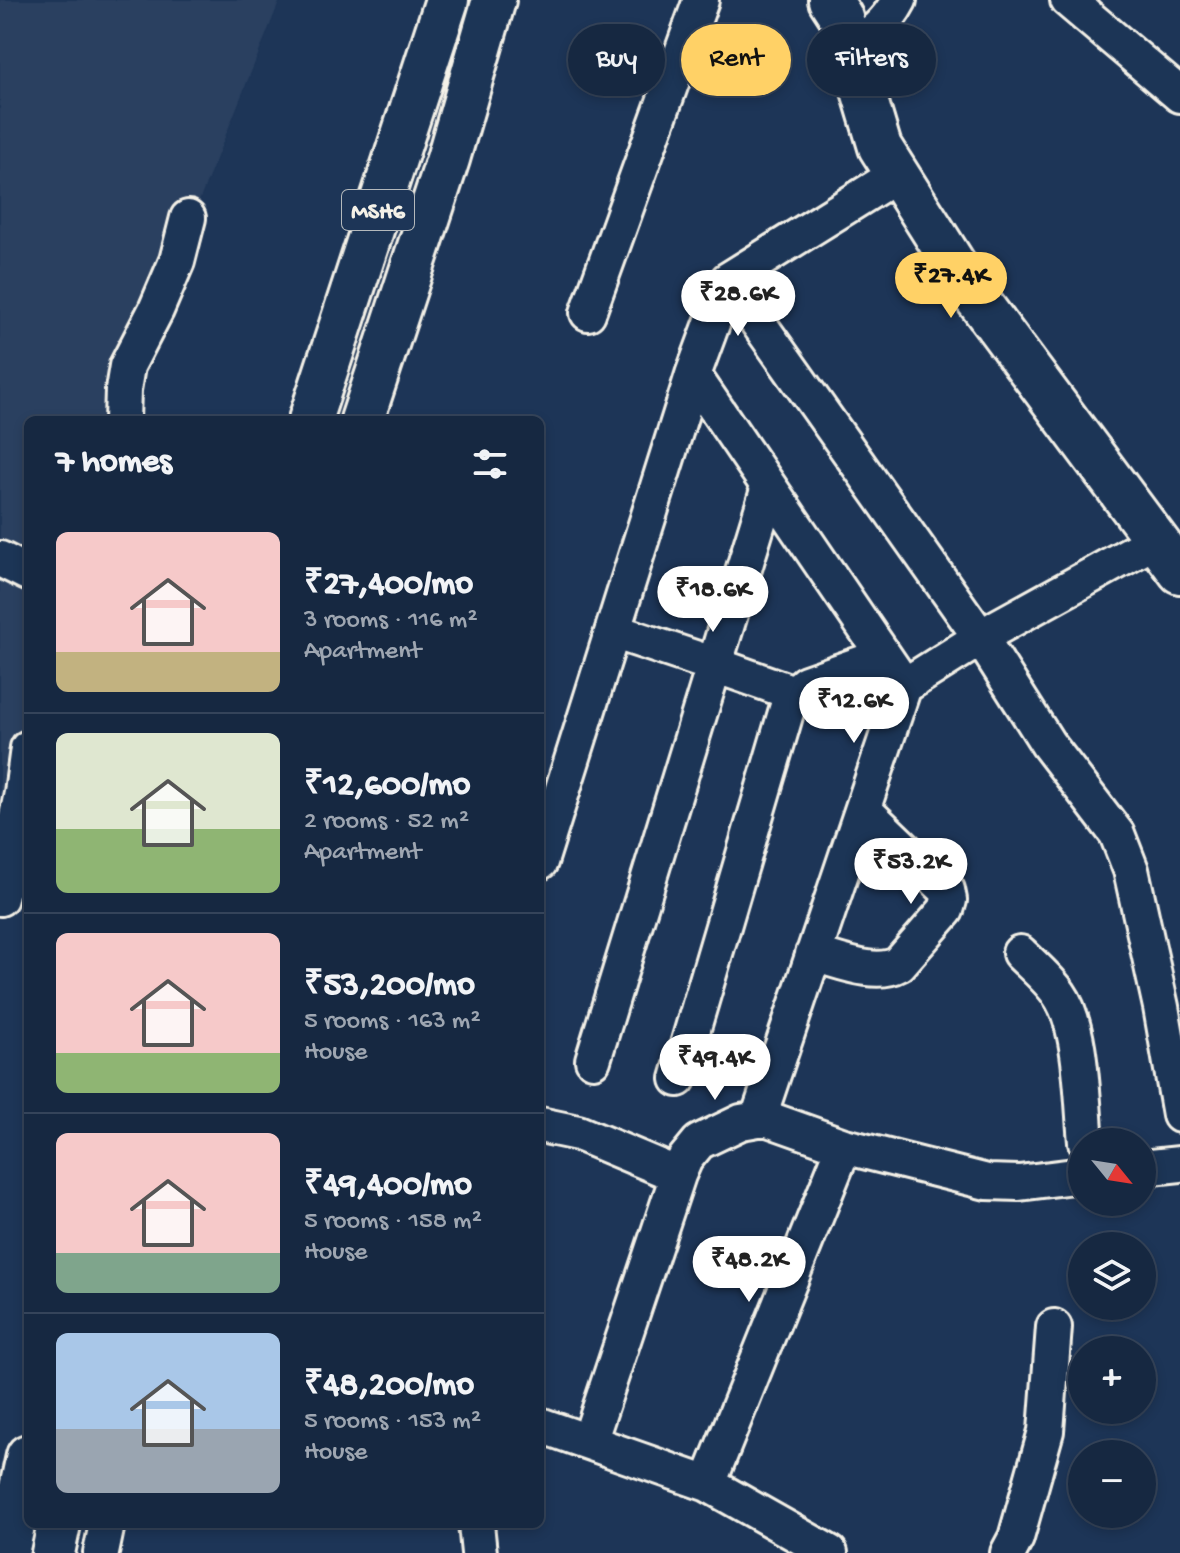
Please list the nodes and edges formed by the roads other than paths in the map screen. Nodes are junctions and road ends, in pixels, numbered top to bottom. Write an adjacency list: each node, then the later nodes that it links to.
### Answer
1 (447, 0): 17 (main road, MSH6)
2 (494, 0): 18 (main road, MSH6)
3 (701, 0): 14 (street)
4 (830, 0): 7 (main road)
5 (899, 0): 8 (street)
6 (1068, 0): 9 (street)
7 (843, 24)
8 (882, 24)
9 (1180, 95)
10 (865, 96): 11 (main road)
11 (898, 174): 13 (street); 20 (main road)
12 (188, 218): 16 (street)
13 (728, 280): 15 (street); 24 (street)
14 (588, 313)
15 (693, 375): 19 (street); 23 (street)
16 (122, 416)
17 (311, 416)
18 (363, 416)
19 (769, 487): 25 (street); 26 (street)
20 (1168, 556): 24 (street)
21 (0, 559): 22 (street)
22 (24, 571)
23 (613, 631): 26 (street); 31 (street)
24 (981, 638): 27 (street); 37 (street)
25 (883, 656): 27 (street); 28 (street)
26 (715, 665): 28 (street); 35 (street)
27 (904, 686): 30 (street)
28 (794, 693): 36 (street)
29 (24, 778): 32 (street)
30 (863, 809): 34 (street); 34 (street)
31 (544, 849)
32 (0, 898)
33 (1020, 953): 40 (street)
34 (813, 954): 38 (street)
35 (593, 1060)
36 (678, 1079)
37 (1180, 1115)
38 (758, 1119): 41 (street); 44 (street)
39 (544, 1126): 44 (street)
40 (1085, 1128)
41 (844, 1146): 45 (street); 50 (street)
42 (1180, 1164): 43 (street)
43 (1156, 1167)
44 (678, 1175): 48 (street)
45 (1068, 1177)
46 (1054, 1327): 59 (street)
47 (544, 1426): 48 (street)
48 (589, 1442): 50 (street)
49 (24, 1474): 54 (main road)
50 (708, 1484): 58 (street)
51 (58, 1528): 55 (main road)
52 (106, 1528): 56 (street)
53 (476, 1528): 57 (street)
54 (7, 1553)
55 (53, 1553)
56 (101, 1553)
57 (479, 1553)
58 (830, 1553)
59 (1008, 1553)

